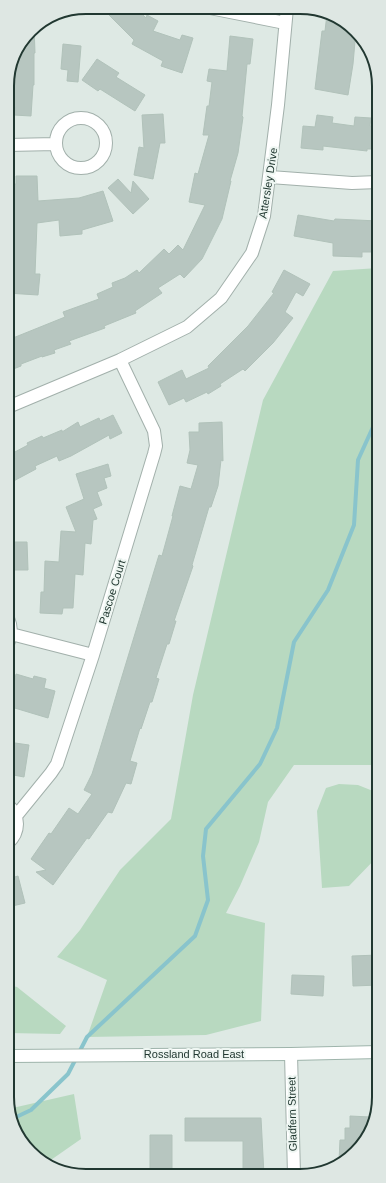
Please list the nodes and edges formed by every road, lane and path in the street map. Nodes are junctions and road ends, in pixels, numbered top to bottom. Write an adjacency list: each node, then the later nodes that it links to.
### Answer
1 (240, 14): 3 (street)
2 (286, 14): 3 (street, Attersley Drive)
3 (285, 23): 6 (street, Attersley Drive)
4 (56, 144): 4 (street); 5 (street)
5 (14, 145)
6 (270, 177): 7 (street); 8 (street, Attersley Drive)
7 (372, 182)
8 (120, 360): 9 (street, Attersley Drive); 11 (street, Pascoe Court)
9 (14, 404)
10 (14, 640): 11 (street)
11 (93, 655): 13 (street, Pascoe Court)
12 (14, 812): 13 (street)
13 (16, 816): 14 (street)
14 (14, 836)
15 (372, 1052): 16 (street, Rossland Road East)
16 (291, 1054): 17 (street, Rossland Road East); 18 (street, Gladfern Street)
17 (14, 1056)
18 (294, 1169)

